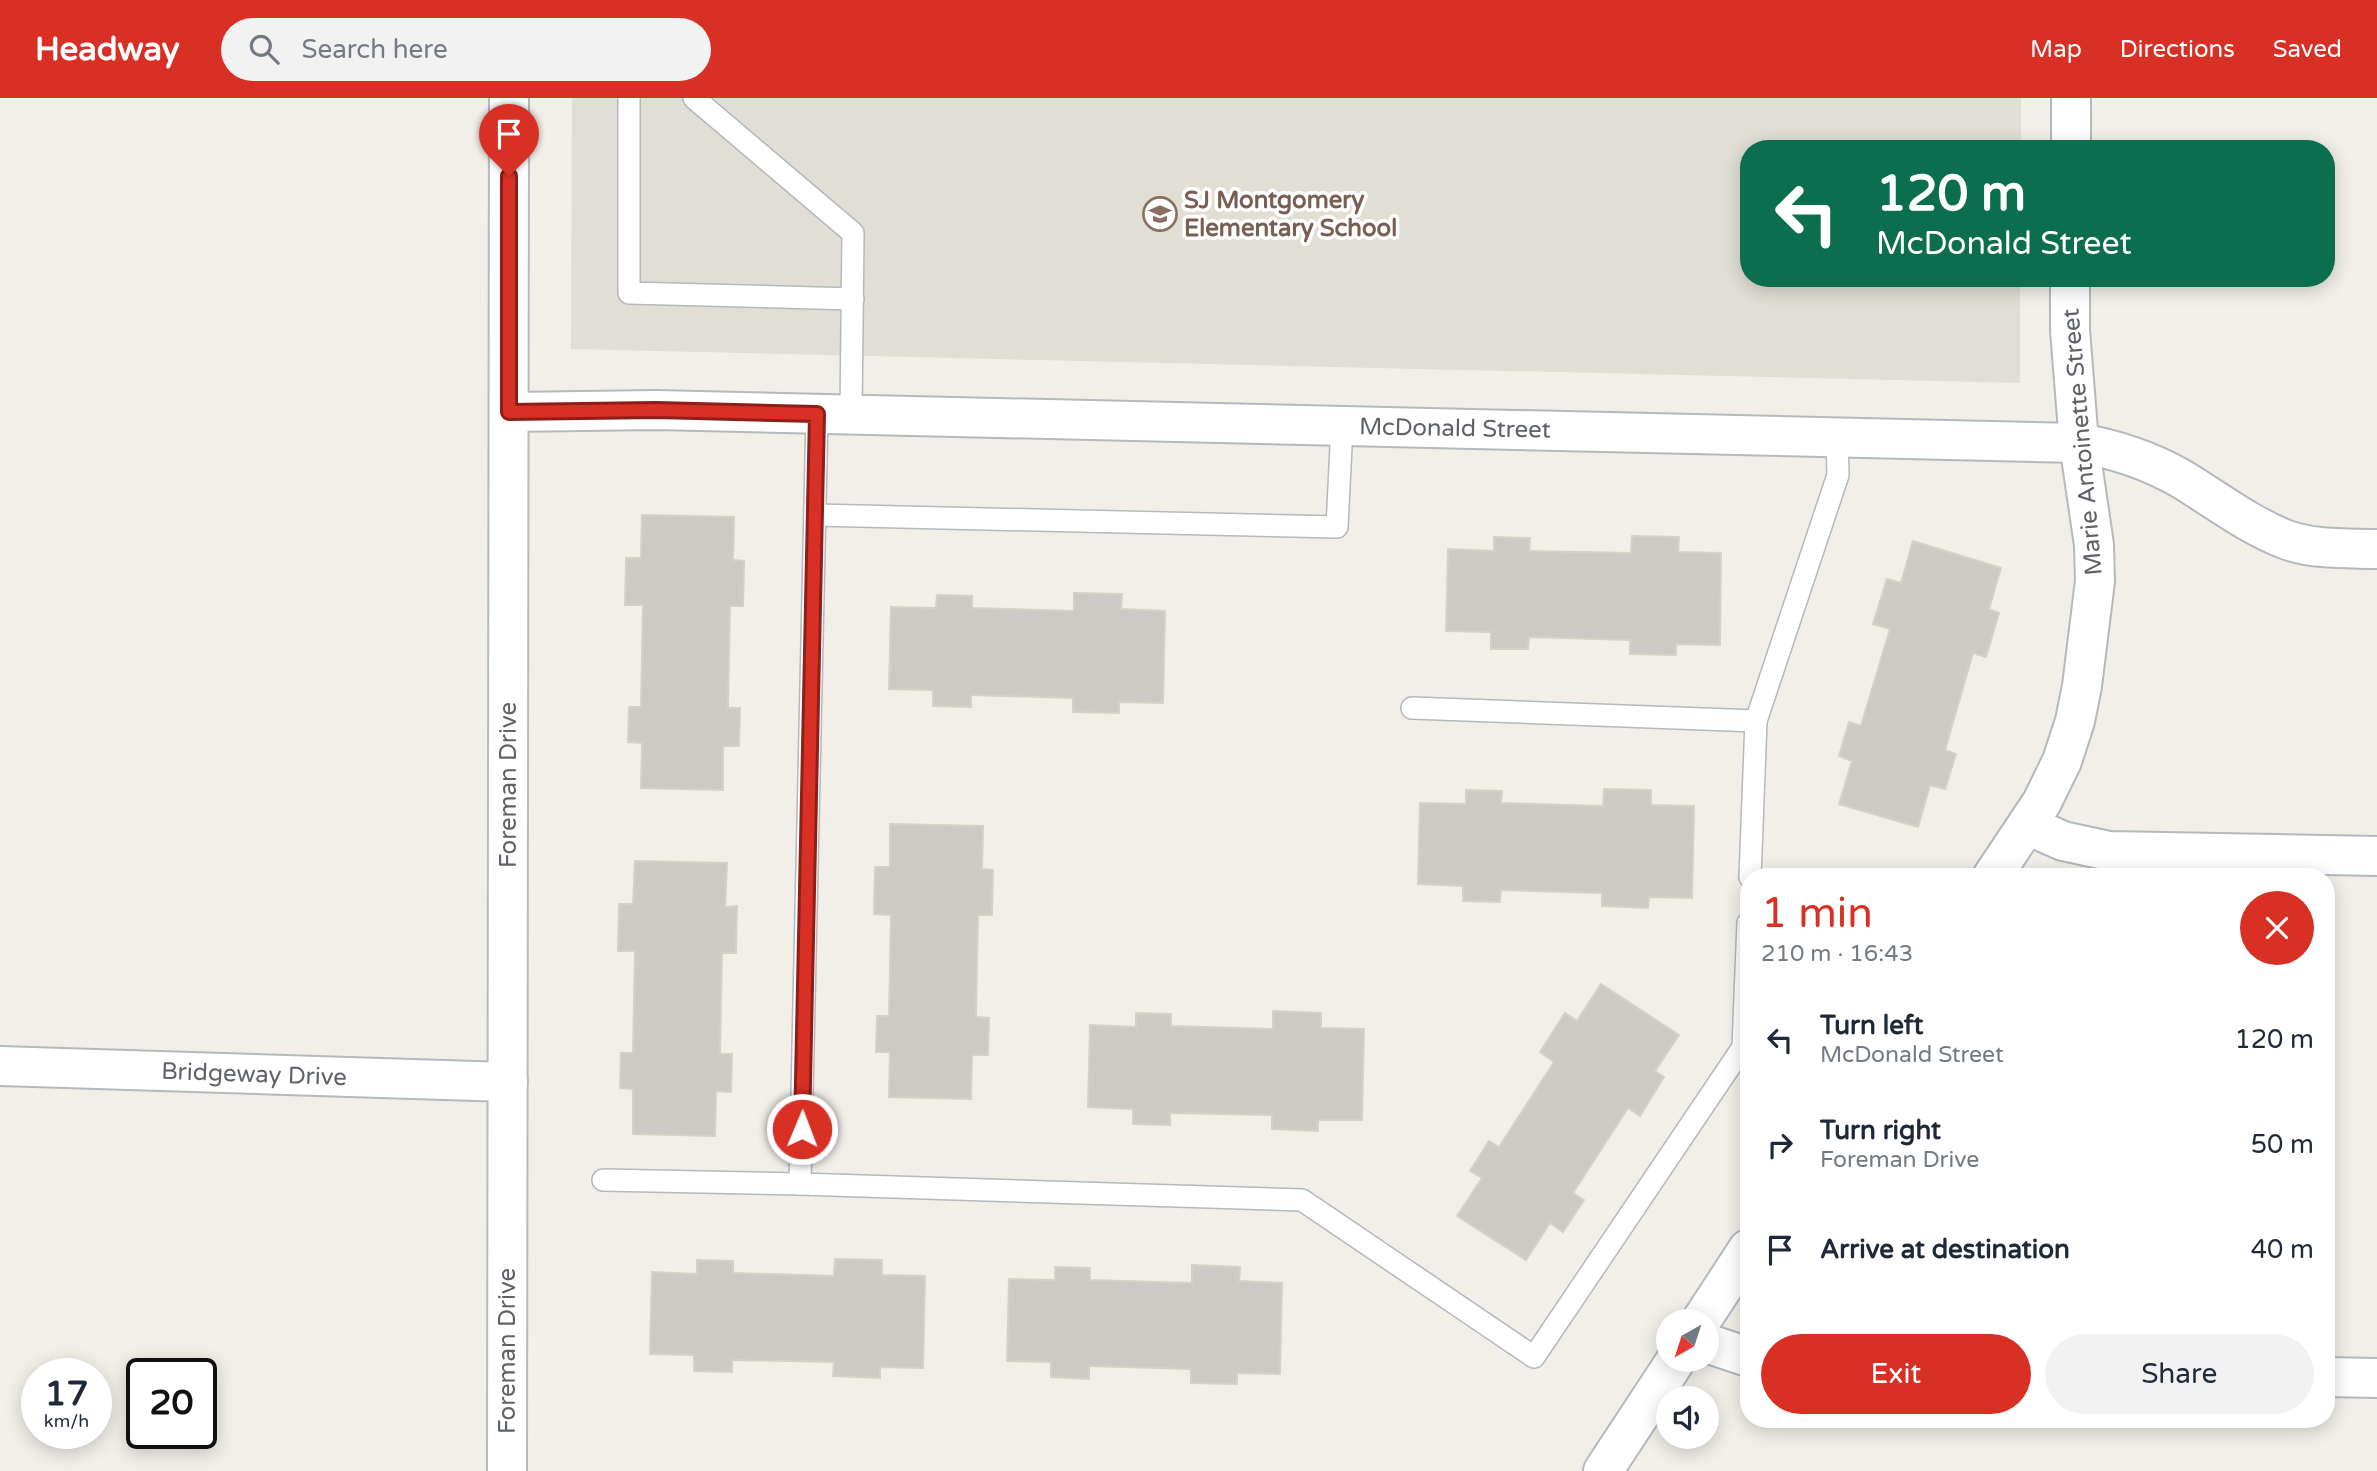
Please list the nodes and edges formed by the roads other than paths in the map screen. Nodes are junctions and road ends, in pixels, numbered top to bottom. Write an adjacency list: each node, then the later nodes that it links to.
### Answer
1 (509, 98): 8 (street, Foreman Drive)
2 (629, 98): 7 (lane)
3 (694, 98): 7 (lane)
4 (2071, 98): 5 (street)
5 (2071, 140)
6 (2070, 287): 12 (street, Marie Antoinette Street)
7 (853, 299): 9 (lane)
8 (509, 412): 9 (street, McDonald Street); 23 (street, Foreman Drive)
9 (834, 414): 10 (street, McDonald Street); 13 (lane)
10 (1342, 426): 11 (street, McDonald Street); 13 (lane)
11 (1837, 437): 12 (street, McDonald Street); 16 (lane)
12 (2079, 443): 14 (street, McDonald Street); 17 (street, Marie Antoinette Street)
13 (814, 515): 25 (lane)
14 (2377, 549)
15 (1412, 708): 16 (lane)
16 (1756, 721): 19 (lane)
17 (2026, 825): 18 (street); 20 (street, Marie Antoinette Street)
18 (2377, 856)
19 (1750, 868)
20 (1998, 868)
21 (1740, 1051): 25 (lane)
22 (0, 1066): 23 (street, Bridgeway Drive)
23 (508, 1082): 33 (street, Foreman Drive)
24 (603, 1180): 25 (lane)
25 (800, 1184)
26 (1740, 1262): 27 (street)
27 (1709, 1309)
28 (1719, 1347): 29 (street)
29 (1740, 1354)
30 (1668, 1372): 34 (street)
31 (2335, 1377): 32 (street)
32 (2377, 1378)
33 (507, 1471)
34 (1602, 1471)

